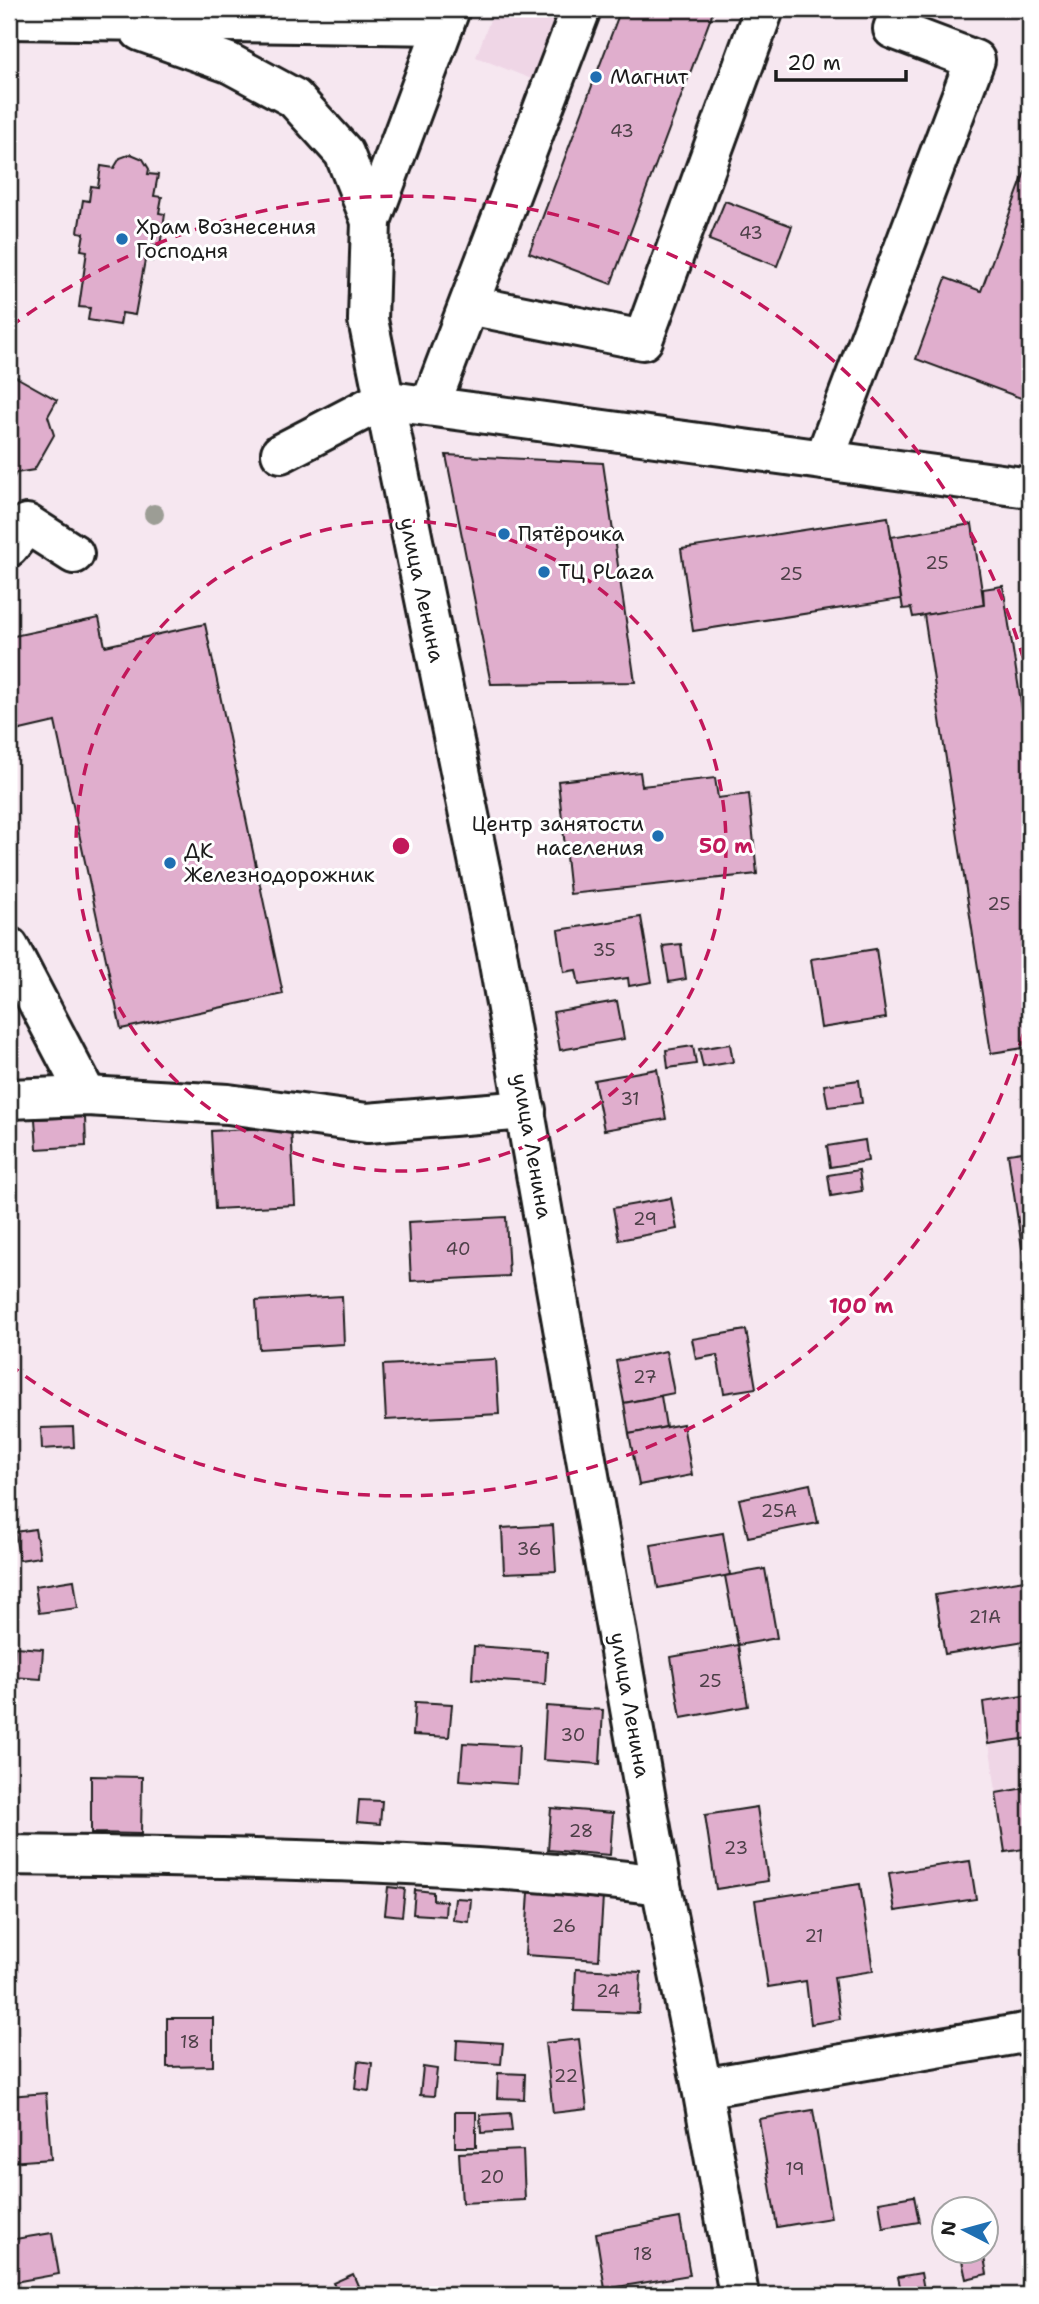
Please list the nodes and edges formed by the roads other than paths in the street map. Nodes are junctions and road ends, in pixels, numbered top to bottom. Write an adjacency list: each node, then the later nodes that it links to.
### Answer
1 (581, 9): 8 (street)
2 (764, 9): 8 (street)
3 (901, 9): 12 (street)
4 (447, 17): 6 (street); 7 (street, улица Ленина)
5 (9, 19): 6 (street)
6 (110, 20): 7 (street)
7 (371, 221): 9 (street, улица Ленина)
8 (469, 305): 10 (street)
9 (383, 400): 10 (street); 11 (street); 19 (street, улица Ленина)
10 (430, 406): 12 (street)
11 (281, 453)
12 (824, 460): 13 (street)
13 (1030, 488)
14 (9, 547): 15 (street)
15 (74, 554)
16 (9, 947): 17 (street)
17 (87, 1096): 18 (street); 19 (street)
18 (9, 1100)
19 (526, 1110): 21 (street, улица Ленина)
20 (9, 1855): 21 (street)
21 (661, 1885): 23 (street, улица Ленина)
22 (1030, 2032): 23 (street)
23 (702, 2088): 24 (street, улица Ленина)
24 (739, 2295)

